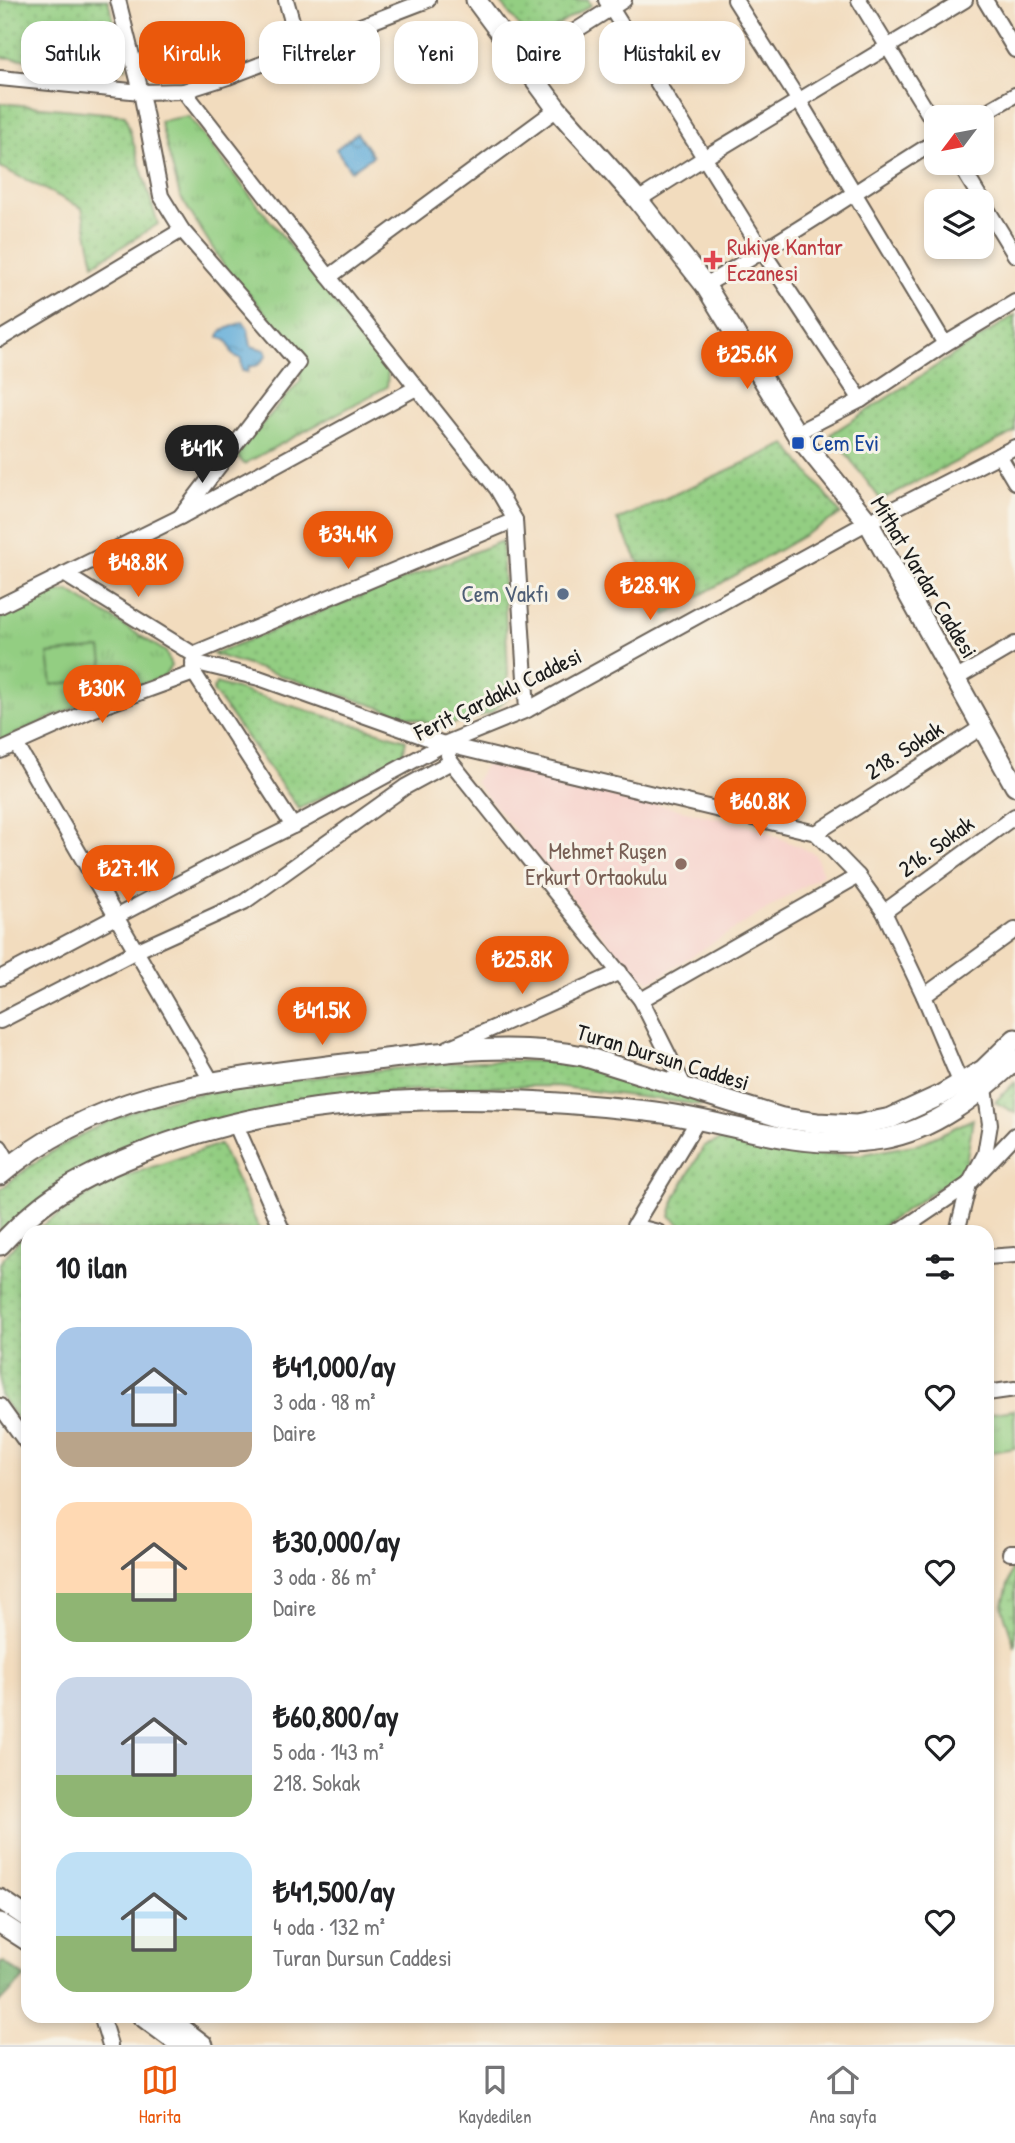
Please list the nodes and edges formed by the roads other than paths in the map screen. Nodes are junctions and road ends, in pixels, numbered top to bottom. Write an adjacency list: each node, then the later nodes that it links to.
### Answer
1 (118, 0): 20 (street)
2 (286, 0): 10 (street)
3 (428, 0): 11 (street)
4 (476, 0): 12 (main road, Mithat Vardar Caddesi)
5 (735, 0): 22 (street)
6 (859, 0): 14 (street)
7 (965, 0): 14 (street)
8 (985, 0): 15 (street)
9 (614, 3): 13 (street); 27 (street)
10 (292, 21)
11 (373, 21)
12 (492, 22)
13 (585, 22)
14 (887, 47): 22 (street); 23 (street)
15 (1015, 50)
16 (259, 65): 19 (street)
17 (0, 78): 20 (street)
18 (538, 84): 25 (main road, Mithat Vardar Caddesi)
19 (184, 91): 20 (street); 34 (street)
20 (141, 92): 31 (street)
21 (1015, 95): 24 (street)
22 (799, 101): 27 (street); 29 (street)
23 (924, 107)
24 (994, 107)
25 (557, 109): 30 (main road, Mithat Vardar Caddesi); 34 (street)
26 (924, 148): 29 (street)
27 (705, 158): 30 (street); 32 (street)
28 (966, 175): 33 (street)
29 (853, 192): 32 (street); 38 (street)
30 (638, 200): 35 (main road, Mithat Vardar Caddesi)
31 (182, 230): 37 (street); 45 (street)
32 (763, 252): 35 (street); 40 (street)
33 (1015, 255)
34 (329, 277): 39 (street)
35 (705, 285): 41 (main road, Mithat Vardar Caddesi)
36 (1015, 302): 38 (street)
37 (0, 338)
38 (945, 344): 40 (street)
39 (416, 388): 45 (street); 46 (street)
40 (861, 400): 41 (street)
41 (796, 433): 47 (main road, Mithat Vardar Caddesi)
42 (1015, 447): 43 (street, Ferit Çardaklı Caddesi)
43 (999, 455): 44 (street); 47 (street, Ferit Çardaklı Caddesi)
44 (1015, 482)
45 (180, 517): 48 (street)
46 (515, 520): 51 (street); 53 (street)
47 (868, 522): 52 (main road, Mithat Vardar Caddesi); 53 (street, Ferit Çardaklı Caddesi)
48 (64, 574): 49 (street); 51 (street)
49 (0, 606)
50 (1015, 644): 52 (street)
51 (193, 663): 55 (street); 56 (street); 61 (street)
52 (957, 678): 54 (main road, Mithat Vardar Caddesi)
53 (527, 710): 56 (street, Ferit Çardaklı Caddesi)
54 (982, 727): 59 (main road, Mithat Vardar Caddesi); 62 (street, 218. Sokak)
55 (16, 744): 57 (street); 65 (street)
56 (444, 744): 58 (street); 61 (street, Ferit Çardaklı Caddesi); 62 (street)
57 (0, 751)
58 (451, 762): 67 (street); 68 (street)
59 (1012, 773)
60 (1015, 816): 64 (street, 216. Sokak)
61 (293, 826): 65 (street, Ferit Çardaklı Caddesi)
62 (816, 833): 63 (street)
63 (858, 876): 64 (street); 71 (street)
64 (884, 912): 70 (street)
65 (114, 917): 67 (street); 69 (street, Ferit Çardaklı Caddesi)
66 (1015, 930): 70 (street)
67 (136, 951): 72 (street); 76 (street)
68 (620, 972): 71 (street); 74 (street)
69 (0, 978)
70 (924, 996): 79 (street)
71 (641, 1000): 77 (street)
72 (0, 1021)
73 (1015, 1039): 79 (main road, Turan Dursun Caddesi)
74 (438, 1053): 76 (main road, Turan Dursun Caddesi); 77 (main road, Turan Dursun Caddesi)
75 (1015, 1060): 78 (main road, Turan Dursun Caddesi)
76 (212, 1082): 84 (main road, Turan Dursun Caddesi)
77 (685, 1088): 79 (main road, Turan Dursun Caddesi)
78 (985, 1088): 79 (main road, Turan Dursun Caddesi); 85 (street)
79 (963, 1093): 80 (main road)
80 (698, 1120): 81 (main road); 88 (street)
81 (235, 1123): 86 (main road); 87 (street)
82 (1015, 1135): 85 (street)
83 (0, 1147): 84 (street)
84 (5, 1170)
85 (969, 1184): 89 (street); 90 (street)
86 (22, 1225)
87 (280, 1225)
88 (634, 1225)
89 (908, 1225)
90 (959, 1225)
91 (21, 1226): 92 (main road)
92 (0, 1245)
93 (1015, 1255): 94 (street)
94 (994, 1256)
95 (1015, 1389): 96 (street)
96 (994, 1392)
97 (0, 1406): 98 (street)
98 (21, 1435)
99 (0, 1899): 100 (main road)
100 (21, 1913)
101 (0, 1923): 102 (main road)
102 (21, 1936)
103 (103, 2023): 106 (street)
104 (151, 2023): 107 (main road)
105 (174, 2023): 108 (main road)
106 (110, 2045)
107 (181, 2045)
108 (203, 2045)

